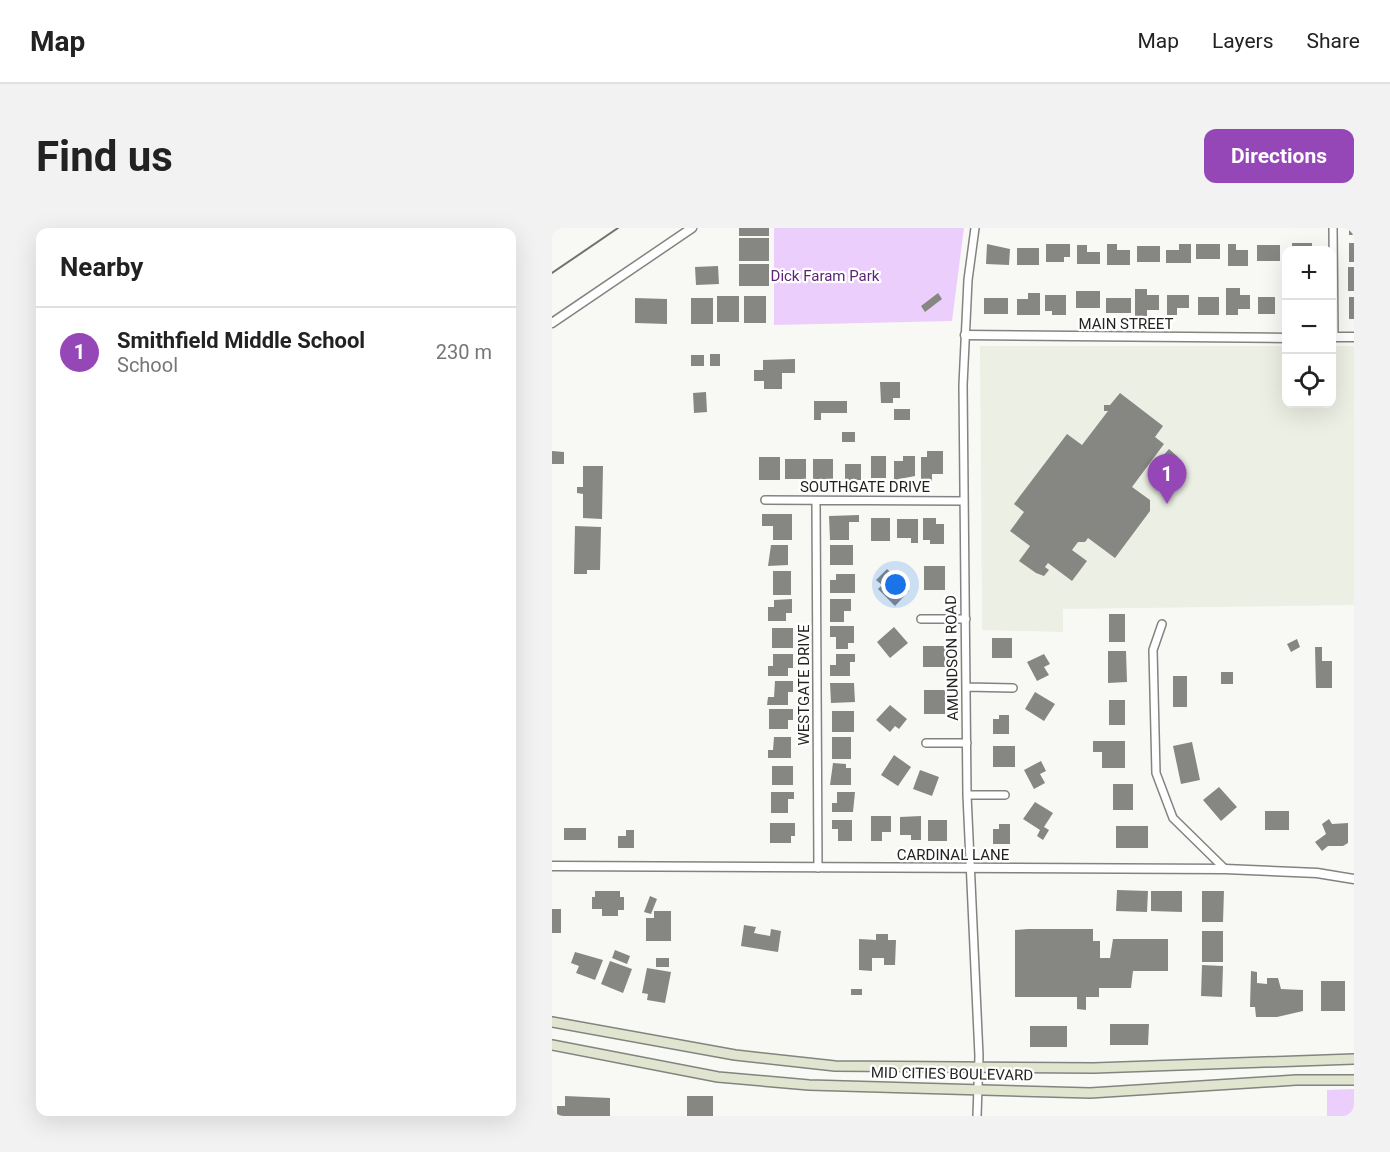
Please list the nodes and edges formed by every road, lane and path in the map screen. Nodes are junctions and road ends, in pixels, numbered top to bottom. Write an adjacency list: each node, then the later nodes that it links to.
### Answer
1 (692, 228): 5 (street)
2 (975, 228): 6 (street, AMUNDSON ROAD)
3 (1333, 228): 4 (street)
4 (1333, 300)
5 (552, 323)
6 (965, 335): 9 (street, MAIN STREET); 11 (street, AMUNDSON ROAD)
7 (1336, 337): 8 (street)
8 (1354, 337)
9 (1282, 338)
10 (765, 500): 12 (street, SOUTHGATE DRIVE)
11 (964, 501): 12 (street, SOUTHGATE DRIVE); 14 (street, AMUNDSON ROAD)
12 (816, 502): 23 (street, WESTGATE DRIVE)
13 (921, 619): 14 (street)
14 (966, 619): 16 (street, AMUNDSON ROAD)
15 (1162, 624): 25 (street)
16 (966, 687): 17 (street); 19 (street, AMUNDSON ROAD)
17 (1014, 688)
18 (926, 743): 19 (street)
19 (967, 743): 20 (street, AMUNDSON ROAD)
20 (967, 795): 21 (street); 24 (street, AMUNDSON ROAD)
21 (1005, 795)
22 (552, 866): 23 (street, CARDINAL LANE)
23 (818, 868): 24 (street, CARDINAL LANE)
24 (969, 869): 25 (street, CARDINAL LANE); 30 (street, AMUNDSON ROAD)
25 (1226, 869): 26 (street, CARDINAL LANE)
26 (1354, 879)
27 (552, 1023): 30 (main road, MID CITIES BOULEVARD)
28 (552, 1045): 32 (main road, MID CITIES BOULEVARD)
29 (1354, 1059): 30 (main road, MID CITIES BOULEVARD)
30 (979, 1068): 32 (street, AMUNDSON ROAD)
31 (1354, 1080): 32 (main road, MID CITIES BOULEVARD)
32 (978, 1089): 33 (street, AMUNDSON ROAD)
33 (978, 1116)

